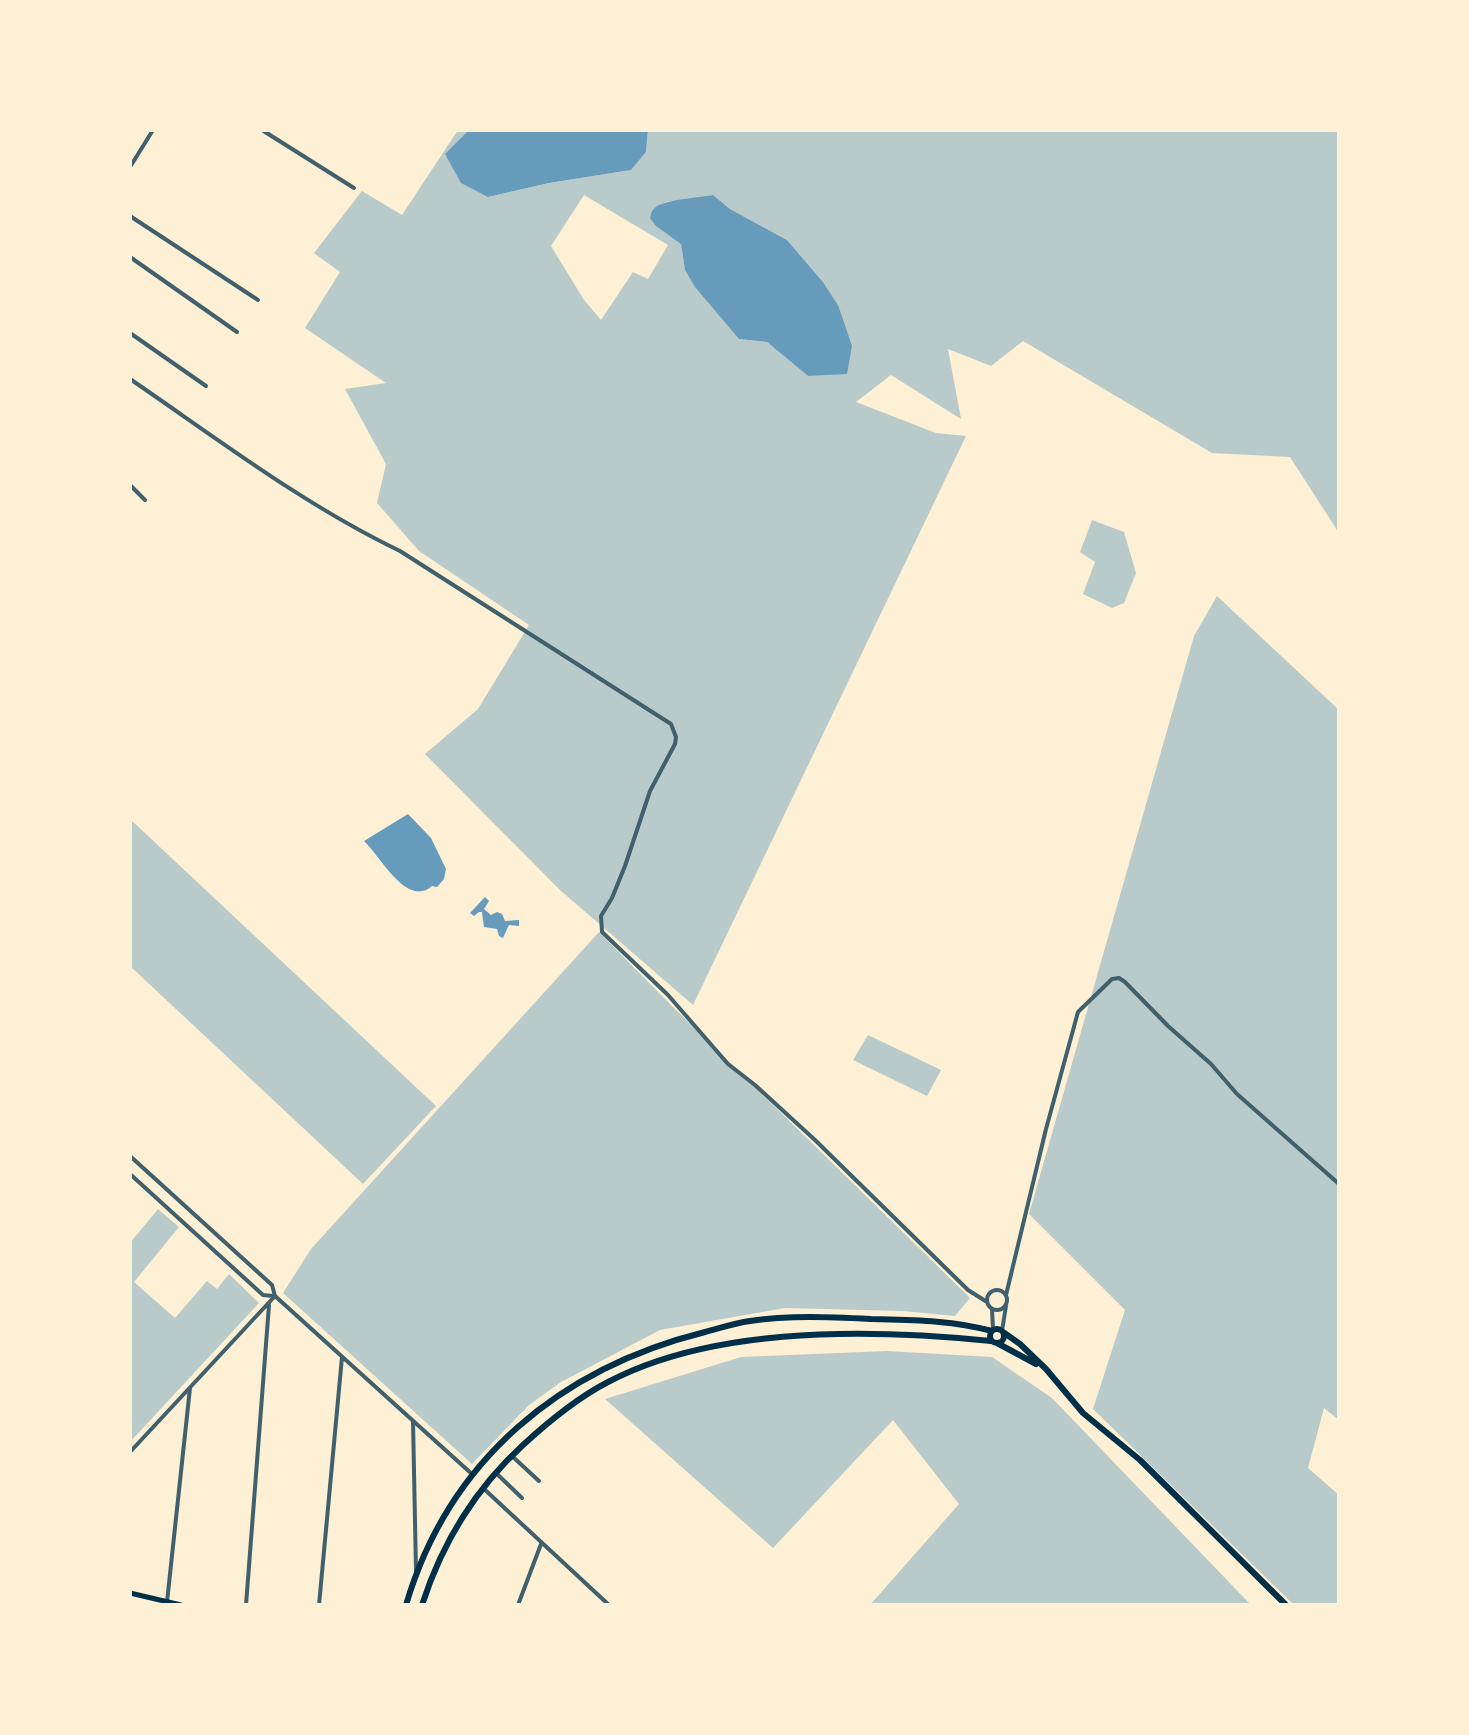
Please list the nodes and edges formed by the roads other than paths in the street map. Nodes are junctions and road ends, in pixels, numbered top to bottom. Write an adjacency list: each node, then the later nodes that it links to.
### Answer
1 (154, 130): 3 (street)
2 (262, 130): 4 (street)
3 (130, 167)
4 (354, 188)
5 (130, 216): 7 (street)
6 (130, 257): 8 (street)
7 (258, 300)
8 (236, 332)
9 (130, 333): 11 (street)
10 (130, 379): 19 (street)
11 (206, 386)
12 (130, 485): 13 (street)
13 (145, 500)
14 (130, 1156): 18 (street)
15 (130, 1174): 18 (street)
16 (1339, 1184): 17 (street)
17 (1006, 1295): 19 (street); 20 (street)
18 (274, 1296): 21 (street); 25 (street)
19 (987, 1302): 22 (street)
20 (1007, 1303): 22 (street); 23 (street)
21 (268, 1304): 27 (street); 46 (street)
22 (992, 1309): 23 (street)
23 (997, 1331): 24 (main road); 24 (main road); 26 (main road); 28 (main road)
24 (994, 1342): 26 (main road); 31 (main road)
25 (342, 1357): 30 (street); 47 (street)
26 (1046, 1370): 52 (main road)
27 (190, 1388): 33 (street); 44 (street)
28 (538, 1410): 29 (main road); 31 (main road)
29 (526, 1419): 32 (main road); 36 (main road)
30 (413, 1421): 36 (street); 41 (street)
31 (548, 1424): 32 (main road)
32 (537, 1432): 34 (main road)
33 (130, 1452)
34 (511, 1456): 35 (main road); 37 (street)
35 (496, 1473): 38 (main road); 39 (street)
36 (473, 1475): 41 (main road)
37 (539, 1480)
38 (483, 1488): 40 (street); 49 (main road)
39 (522, 1498)
40 (541, 1544): 43 (street); 50 (street)
41 (416, 1572): 48 (main road)
42 (130, 1593): 44 (main road)
43 (602, 1602): 51 (street)
44 (171, 1603): 45 (main road)
45 (180, 1605)
46 (246, 1605)
47 (319, 1605)
48 (406, 1605)
49 (422, 1605)
50 (518, 1605)
51 (609, 1605)
52 (1286, 1605)

